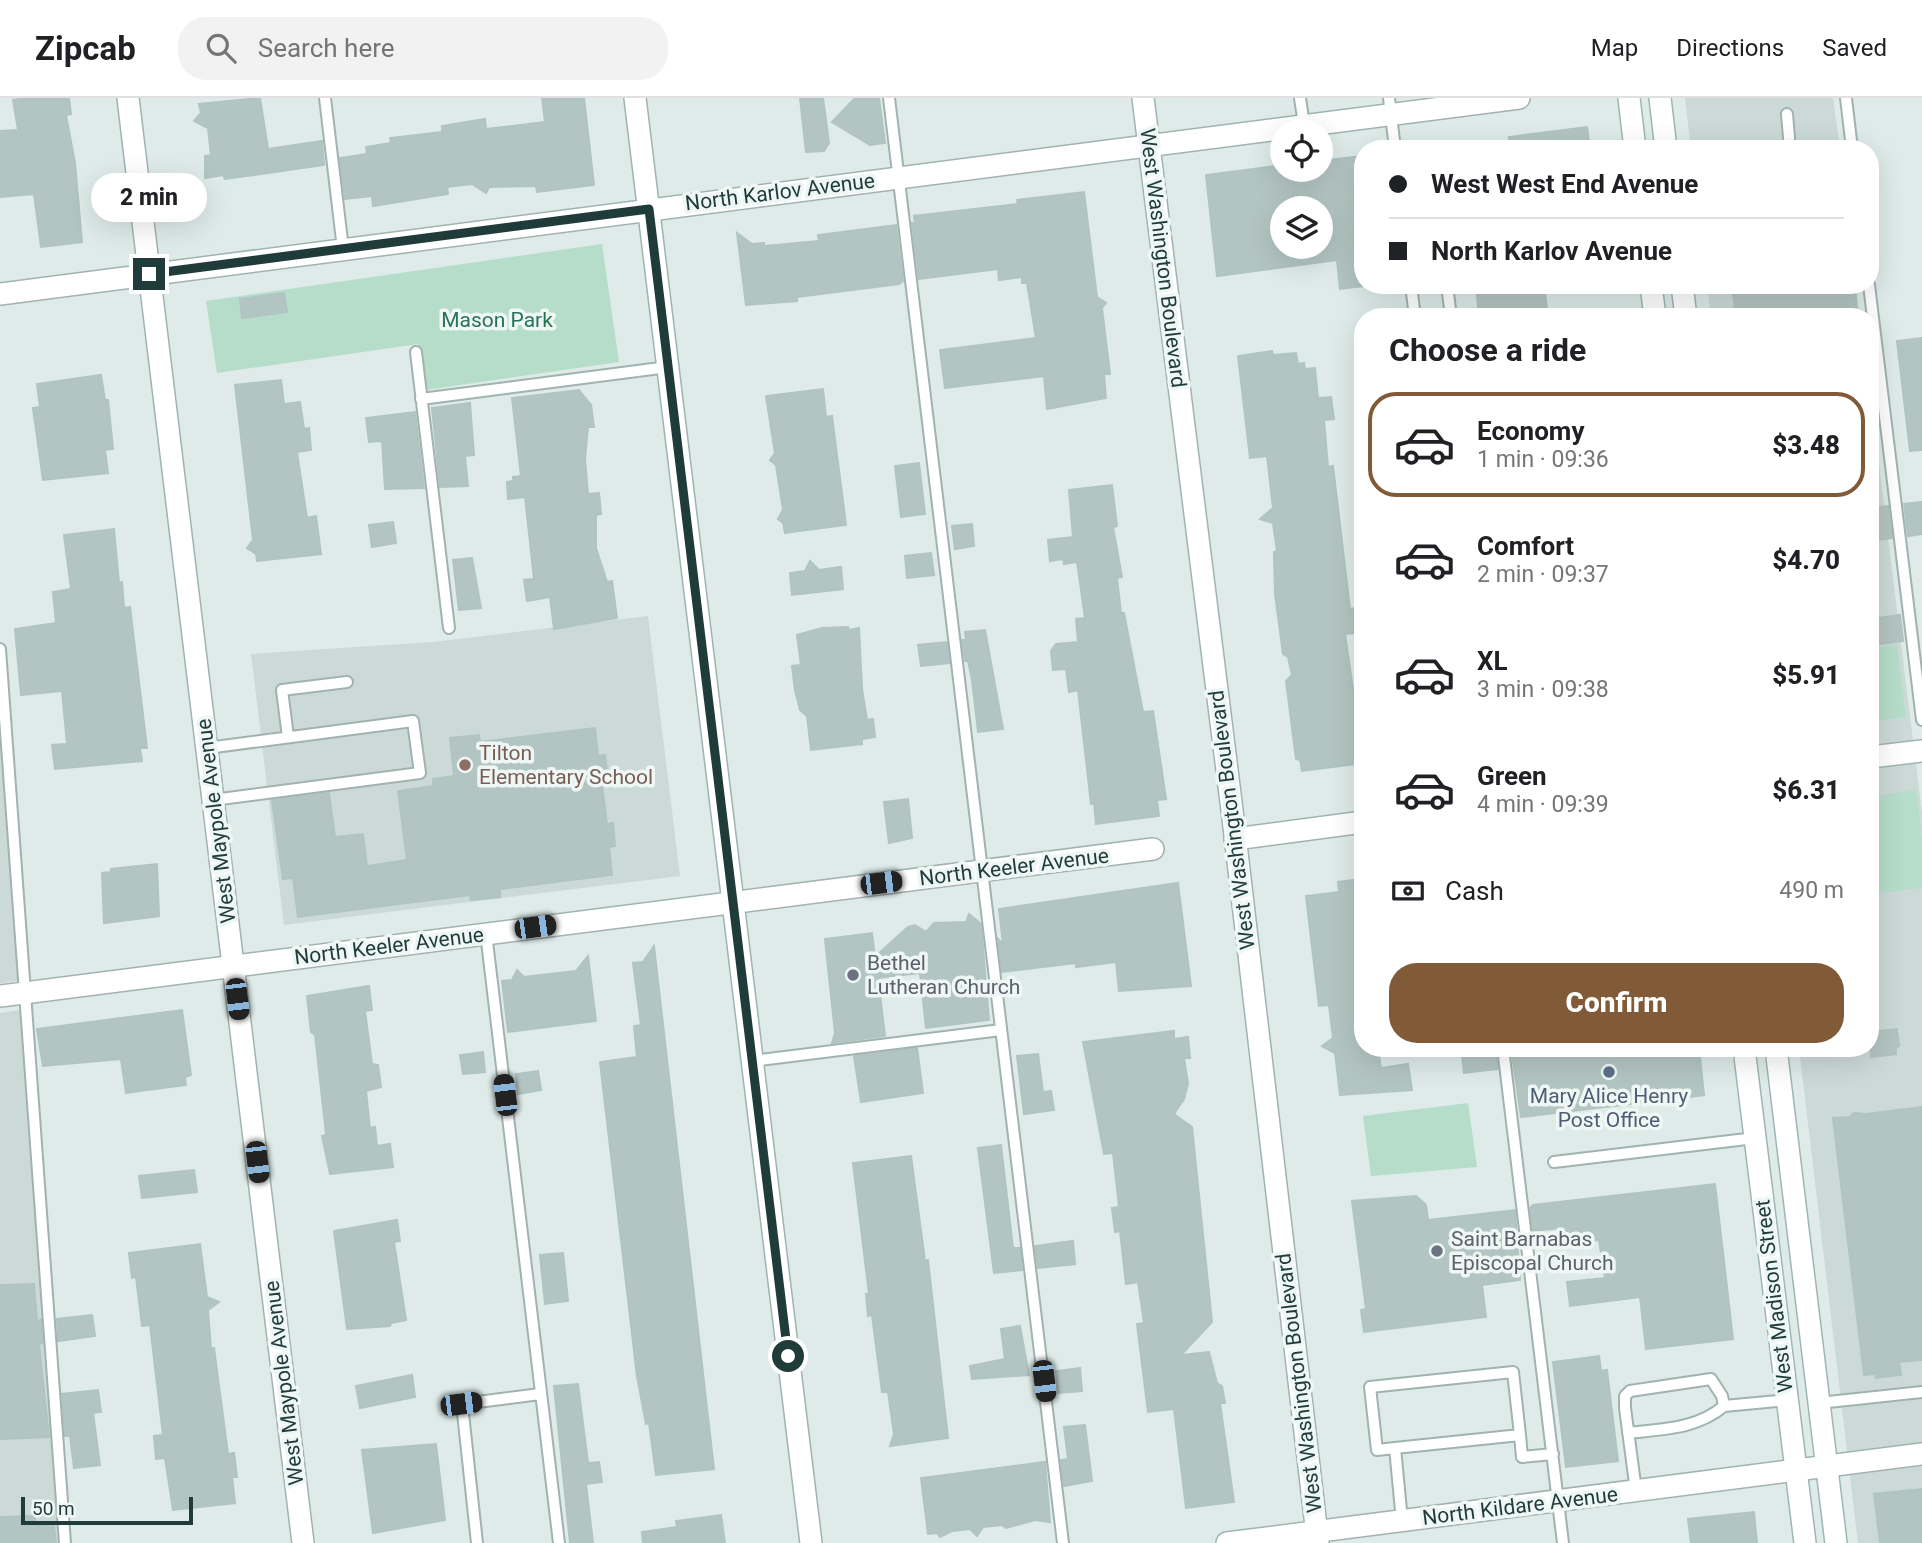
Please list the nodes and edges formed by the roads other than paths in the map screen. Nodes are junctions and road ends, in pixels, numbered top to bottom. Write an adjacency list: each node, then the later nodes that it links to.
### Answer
1 (128, 98): 25 (street, West Maypole Avenue)
2 (325, 98): 24 (lane)
3 (635, 98): 23 (street)
4 (889, 98): 22 (lane)
5 (1143, 98): 21 (street, West Washington Boulevard)
6 (1300, 98): 13 (lane)
7 (1519, 98): 11 (street, North Karlov Avenue)
8 (1629, 98): 17 (street)
9 (1660, 98): 18 (street)
10 (1846, 98): 20 (lane)
11 (1390, 106): 14 (street, North Karlov Avenue); 16 (lane)
12 (1787, 114): 19 (lane)
13 (1303, 119)
14 (1331, 119)
15 (1270, 129): 21 (street, North Karlov Avenue)
16 (1394, 140)
17 (1634, 140)
18 (1665, 140)
19 (1789, 140)
20 (1851, 140)
21 (1149, 144): 22 (street, North Karlov Avenue); 41 (street, West Washington Boulevard)
22 (899, 177): 23 (street, North Karlov Avenue); 43 (lane)
23 (649, 209): 24 (street, North Karlov Avenue); 28 (street)
24 (343, 249): 25 (street, North Karlov Avenue)
25 (149, 274): 26 (street, North Karlov Avenue); 36 (street, West Maypole Avenue)
26 (0, 294)
27 (416, 352): 30 (lane)
28 (668, 367): 30 (lane); 44 (street)
29 (1879, 367): 34 (lane)
30 (421, 399): 31 (lane)
31 (449, 628)
32 (0, 649): 47 (lane)
33 (347, 682): 35 (lane)
34 (1922, 720)
35 (288, 737): 36 (lane); 39 (lane)
36 (207, 748): 39 (street, West Maypole Avenue)
37 (1922, 751): 38 (street)
38 (1879, 756)
39 (213, 800): 46 (street, West Maypole Avenue)
40 (1354, 823): 41 (street)
41 (1235, 839): 70 (street, West Washington Boulevard)
42 (1153, 849): 43 (street, North Keeler Avenue)
43 (982, 870): 44 (street, North Keeler Avenue); 49 (lane)
44 (733, 902): 45 (street, North Keeler Avenue); 53 (street)
45 (486, 933): 46 (street, North Keeler Avenue); 57 (lane)
46 (233, 966): 47 (street, North Keeler Avenue); 72 (street, West Maypole Avenue)
47 (26, 992): 48 (street, North Keeler Avenue); 71 (lane)
48 (0, 996)
49 (1001, 1030): 53 (lane); 76 (lane)
50 (1504, 1057): 64 (lane)
51 (1745, 1057): 54 (street, West Madison Street)
52 (1777, 1057): 59 (street, West Madison Street)
53 (752, 1061): 75 (street)
54 (1755, 1138): 55 (lane); 58 (street, West Madison Street)
55 (1555, 1162)
56 (1922, 1392): 59 (lane)
57 (540, 1394): 73 (lane); 74 (lane)
58 (1787, 1400): 60 (lane); 66 (street, West Madison Street)
59 (1819, 1403): 66 (street, West Madison Street)
60 (1724, 1406): 61 (lane); 61 (lane)
61 (1628, 1433): 67 (lane)
62 (1520, 1435): 63 (lane); 63 (lane); 64 (lane)
63 (1395, 1448): 69 (lane)
64 (1553, 1454): 68 (lane)
65 (1922, 1454): 66 (street, North Kildare Avenue)
66 (1811, 1468): 67 (street, North Kildare Avenue); 79 (street, West Madison Street); 80 (street, West Madison Street)
67 (1636, 1491): 68 (street, North Kildare Avenue)
68 (1558, 1501): 69 (street, North Kildare Avenue); 78 (lane)
69 (1402, 1521): 70 (street, North Kildare Avenue)
70 (1317, 1537): 77 (street, North Kildare Avenue)
71 (65, 1543)
72 (303, 1543)
73 (477, 1543)
74 (559, 1543)
75 (811, 1543)
76 (1063, 1543)
77 (1227, 1543)
78 (1563, 1543)
79 (1805, 1543)
80 (1836, 1543)

